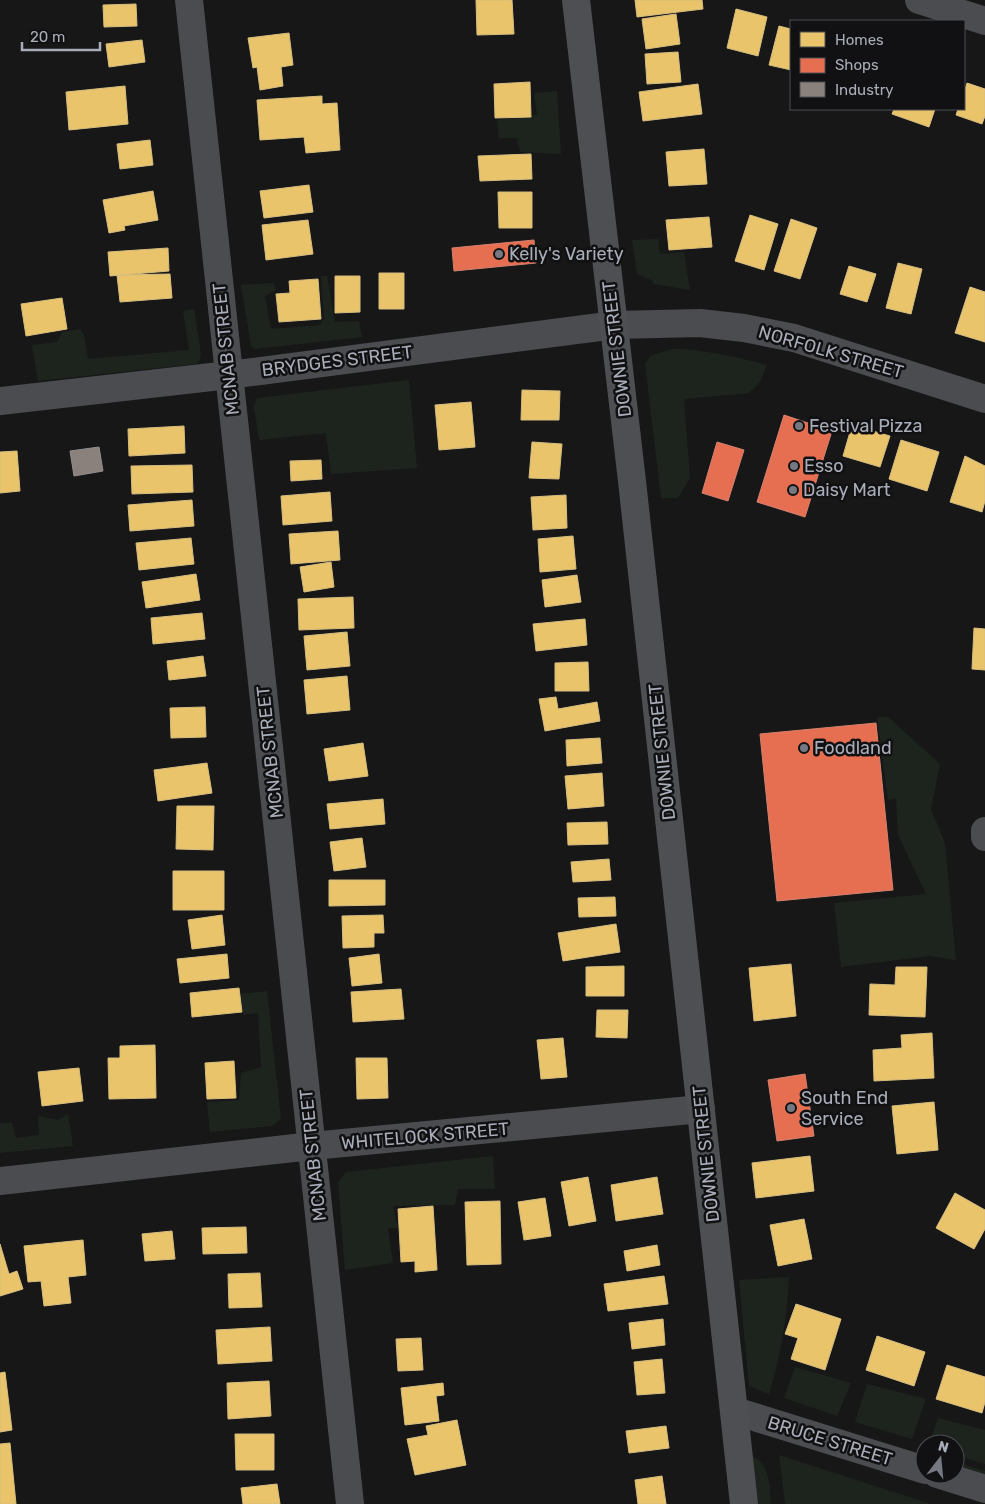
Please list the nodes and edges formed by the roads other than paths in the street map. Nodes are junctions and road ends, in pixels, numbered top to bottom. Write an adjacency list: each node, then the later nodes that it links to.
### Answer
1 (189, 0): 6 (street, MCNAB STREET)
2 (576, 0): 5 (main road, DOWNIE STREET)
3 (919, 0): 4 (street)
4 (985, 21)
5 (615, 325): 6 (street, BRYDGES STREET); 7 (street, NORFOLK STREET); 11 (main road, DOWNIE STREET)
6 (229, 375): 8 (street, BRYDGES STREET); 12 (street, MCNAB STREET)
7 (985, 399)
8 (0, 401)
9 (985, 831): 10 (street)
10 (985, 837)
11 (701, 1109): 12 (street, WHITELOCK STREET); 14 (main road, DOWNIE STREET)
12 (312, 1146): 13 (street, WHITELOCK STREET); 18 (street, MCNAB STREET)
13 (0, 1181)
14 (735, 1411): 15 (street, BRUCE STREET); 19 (main road, DOWNIE STREET)
15 (915, 1467)
16 (965, 1483): 17 (street)
17 (985, 1489)
18 (350, 1504)
19 (744, 1504)

